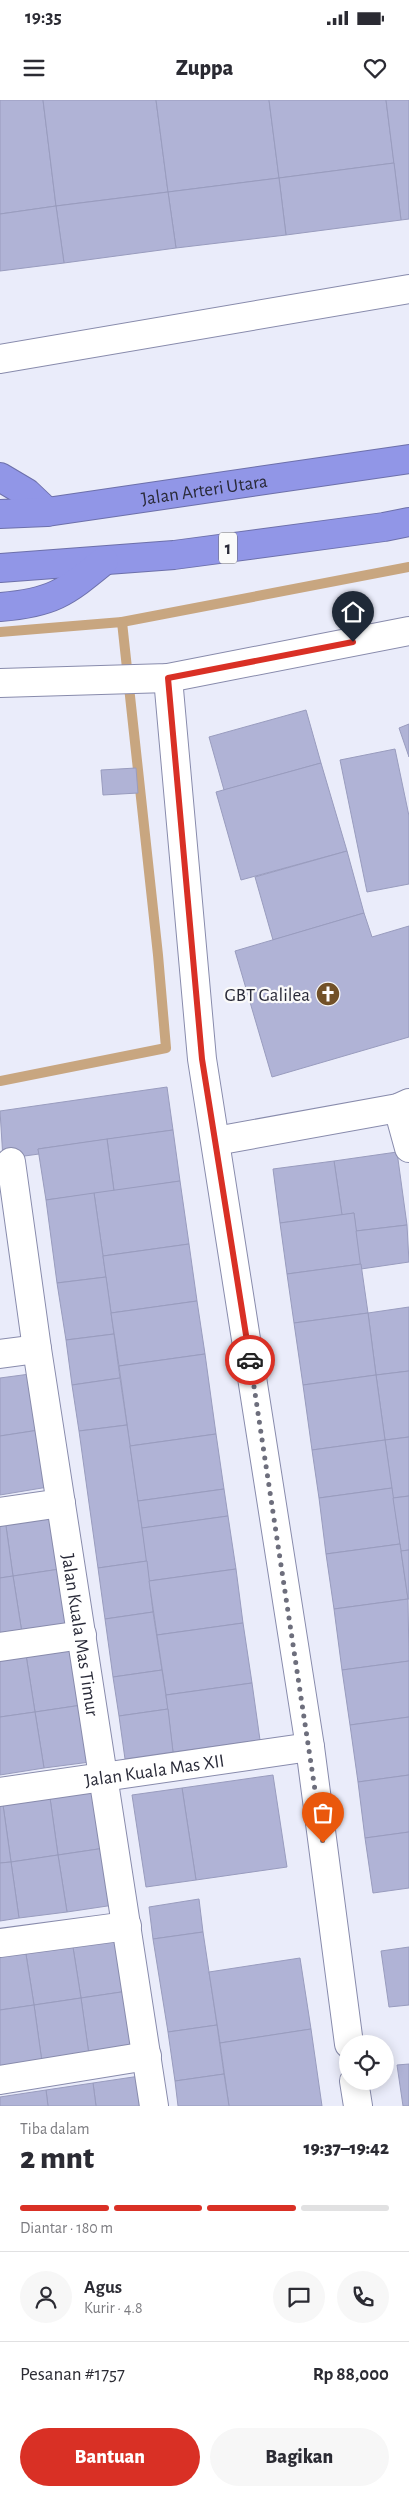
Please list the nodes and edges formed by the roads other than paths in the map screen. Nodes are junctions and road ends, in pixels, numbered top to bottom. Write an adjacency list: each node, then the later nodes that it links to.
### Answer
1 (409, 290): 2 (street)
2 (0, 358)
3 (409, 459): 5 (highway, Jalan Arteri Utara)
4 (0, 477): 5 (highway)
5 (47, 512): 6 (highway, Jalan Arteri Utara)
6 (0, 514)
7 (409, 522): 8 (highway, 1)
8 (104, 561): 9 (highway, 1); 10 (highway)
9 (0, 568)
10 (0, 607)
11 (409, 631): 12 (street)
12 (168, 678): 13 (street); 15 (street)
13 (0, 683)
14 (404, 1106): 15 (street); 16 (street)
15 (216, 1141): 24 (street)
16 (409, 1148)
17 (12, 1162): 18 (street, Jalan Kuala Mas Timur)
18 (37, 1349): 19 (street); 20 (street, Jalan Kuala Mas Timur)
19 (0, 1354)
20 (61, 1503): 21 (street); 22 (street, Jalan Kuala Mas Timur)
21 (0, 1512)
22 (82, 1635): 23 (street); 25 (street, Jalan Kuala Mas Timur)
23 (0, 1647)
24 (310, 1747): 25 (street, Jalan Kuala Mas XII); 29 (street)
25 (104, 1776): 26 (street, Jalan Kuala Mas XII); 27 (street, Jalan Kuala Mas Timur)
26 (0, 1792)
27 (127, 1926): 28 (street); 30 (street, Jalan Kuala Mas Timur)
28 (0, 1943)
29 (349, 2035)
30 (147, 2056): 31 (street); 33 (street, Jalan Kuala Mas Timur)
31 (0, 2080)
32 (355, 2090): 34 (street)
33 (154, 2106)
34 (358, 2106)

